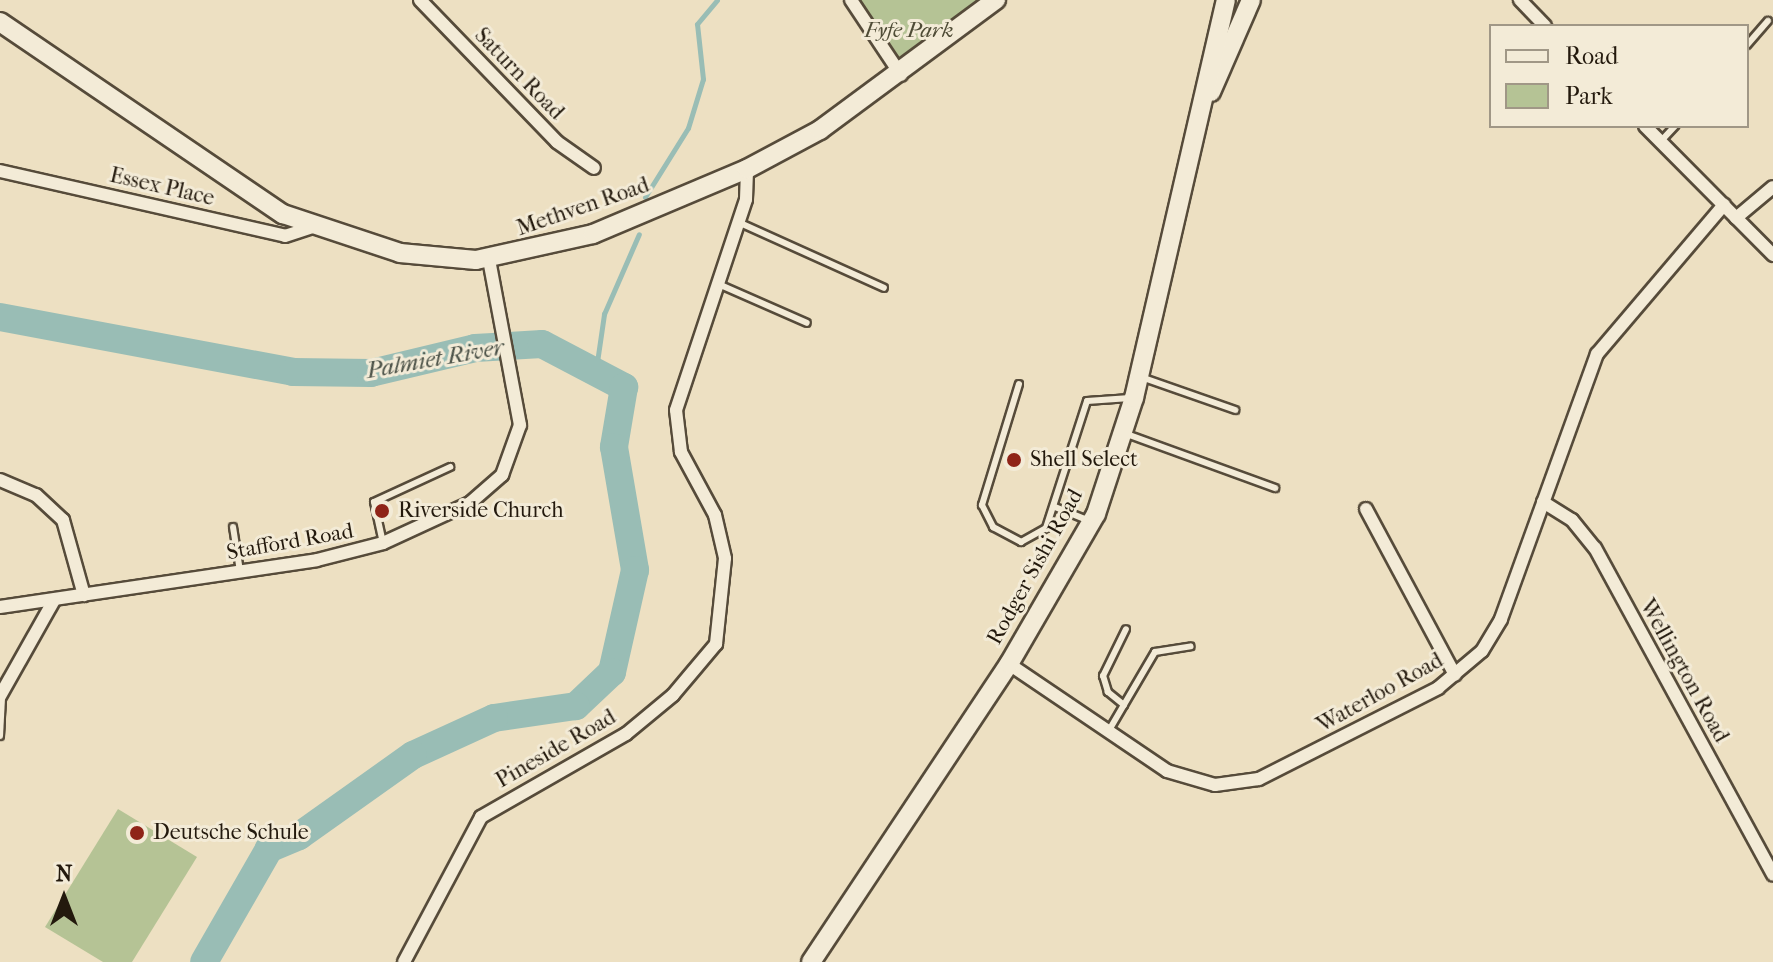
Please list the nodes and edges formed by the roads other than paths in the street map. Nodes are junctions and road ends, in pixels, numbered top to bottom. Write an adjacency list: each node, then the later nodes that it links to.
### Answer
1 (420, 0): 16 (street, Saturn Road)
2 (851, 0): 11 (street)
3 (996, 0): 11 (main road, Methven Road)
4 (1226, 0): 12 (main road, Rodger Sishi Road)
5 (1251, 0): 12 (main road, Rodger Sishi Road)
6 (1520, 0): 9 (street)
7 (1768, 21): 10 (lane)
8 (0, 22): 23 (main road, Methven Road)
9 (1543, 24)
10 (1749, 43)
11 (901, 75): 17 (main road, Methven Road)
12 (1206, 102): 29 (main road, Rodger Sishi Road)
13 (1647, 128): 15 (street)
14 (1673, 128): 15 (lane)
15 (1661, 141): 20 (street)
16 (594, 168)
17 (747, 169): 22 (street, Pineside Road); 25 (main road, Methven Road)
18 (0, 171): 23 (street, Essex Place)
19 (1773, 187): 21 (street)
20 (1724, 205): 21 (street); 37 (street, Waterloo Road)
21 (1736, 218): 24 (street)
22 (738, 222): 26 (street, Pineside Road); 27 (lane)
23 (312, 227): 25 (main road, Methven Road)
24 (1773, 255)
25 (489, 259): 42 (street, Stafford Road)
26 (716, 283): 28 (lane); 56 (street, Pineside Road)
27 (884, 288)
28 (807, 323)
29 (1138, 376): 31 (main road, Rodger Sishi Road); 32 (lane)
30 (1019, 384): 38 (lane)
31 (1134, 398): 33 (main road, Rodger Sishi Road); 38 (lane)
32 (1235, 410)
33 (1124, 433): 36 (lane); 40 (main road, Rodger Sishi Road)
34 (450, 467): 42 (lane)
35 (0, 480): 44 (street)
36 (1275, 488)
37 (1543, 502): 50 (street, Waterloo Road); 55 (street, Wellington Road)
38 (1055, 507): 40 (lane)
39 (1366, 509): 50 (street)
40 (1092, 522): 49 (main road, Rodger Sishi Road)
41 (233, 527): 43 (lane)
42 (383, 543): 43 (street, Stafford Road)
43 (240, 572): 44 (street, Stafford Road)
44 (84, 595): 45 (street, Stafford Road)
45 (54, 600): 46 (street, Stafford Road); 51 (street)
46 (0, 607)
47 (1126, 629): 52 (lane)
48 (1191, 646): 52 (lane)
49 (1009, 664): 53 (street, Waterloo Road); 57 (main road, Rodger Sishi Road)
50 (1455, 675): 53 (street, Waterloo Road)
51 (1, 694): 54 (lane)
52 (1124, 705): 53 (lane)
53 (1108, 732)
54 (0, 736)
55 (1773, 875)
56 (404, 962)
57 (811, 962)

